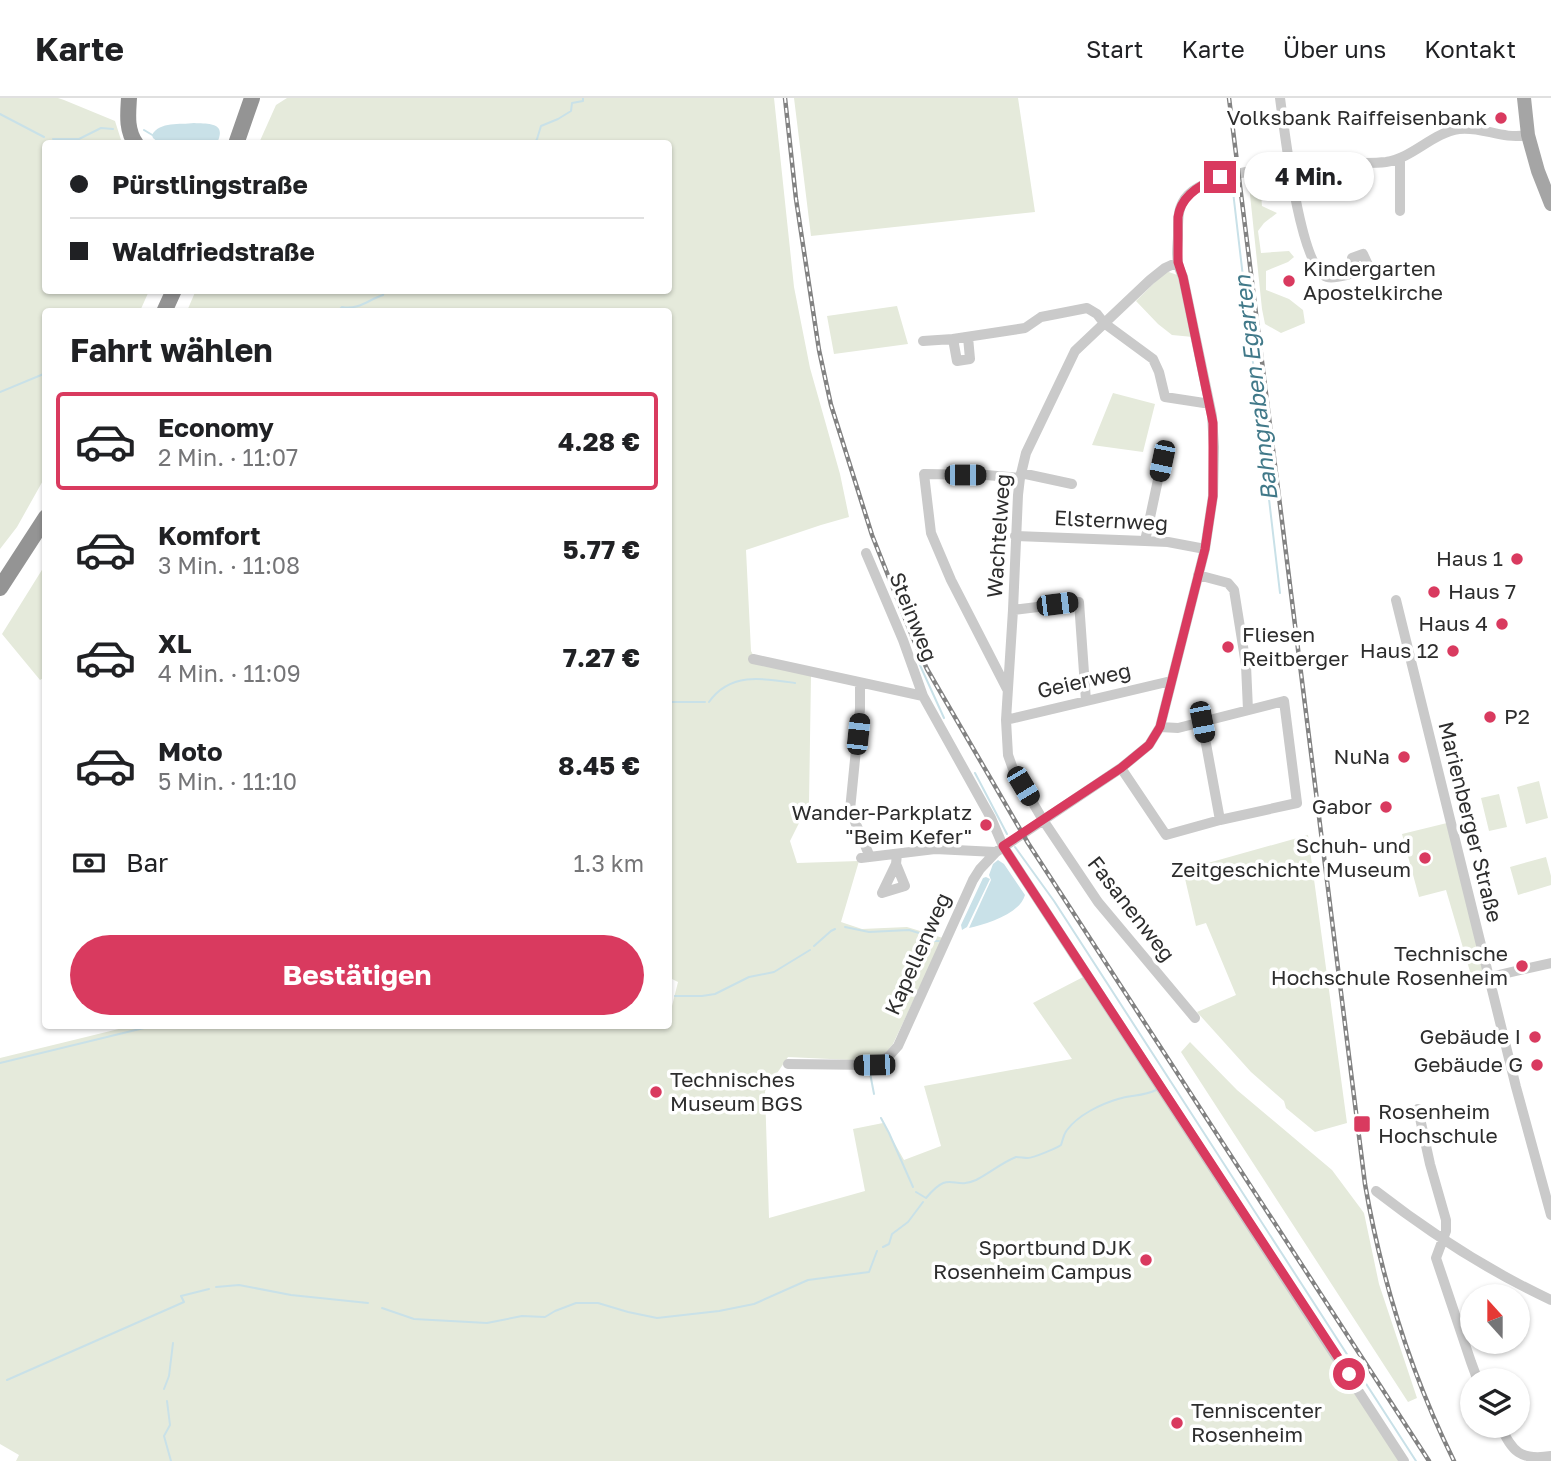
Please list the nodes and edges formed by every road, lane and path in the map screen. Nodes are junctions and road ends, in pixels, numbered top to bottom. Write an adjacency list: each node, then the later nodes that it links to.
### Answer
1 (129, 98): 6 (highway)
2 (252, 98): 7 (highway)
3 (1280, 98): 9 (street)
4 (1524, 98): 5 (main road)
5 (1528, 135): 8 (street); 10 (main road)
6 (133, 140)
7 (237, 140)
8 (1400, 158): 9 (street); 11 (street)
9 (1290, 166): 12 (street); 13 (street)
10 (1551, 204)
11 (1400, 211)
12 (1178, 262): 14 (street, Wachtelweg); 18 (street)
13 (1357, 271)
14 (1104, 323): 15 (street); 18 (street); 20 (street, Wachtelweg)
15 (968, 337): 16 (street); 16 (street)
16 (953, 339): 17 (street)
17 (923, 341)
18 (1209, 402): 25 (street)
19 (1162, 461): 24 (street)
20 (1020, 475): 21 (street); 23 (street, Wachtelweg); 34 (street)
21 (1072, 484)
22 (42, 523): 28 (highway)
23 (1015, 536): 24 (street, Elsternweg); 30 (street, Wachtelweg)
24 (1144, 541): 25 (street, Elsternweg)
25 (1205, 549): 27 (street)
26 (866, 553): 35 (street, Steinweg)
27 (1198, 575): 32 (street); 37 (street)
28 (0, 588)
29 (1396, 600): 46 (street, Marienberger Straße)
30 (1013, 610): 34 (street, Wachtelweg); 36 (street)
31 (753, 659): 33 (street)
32 (1171, 681): 36 (street, Geierweg); 40 (street)
33 (860, 683): 35 (street); 44 (street)
34 (1009, 691): 38 (street, Wachtelweg)
35 (923, 696): 44 (street, Steinweg)
36 (1086, 701): 38 (street, Geierweg)
37 (1248, 710): 39 (street); 43 (street)
38 (1006, 720): 42 (street, Wachtelweg)
39 (1202, 722): 40 (street); 43 (street)
40 (1160, 727): 41 (street, Kapellenweg)
41 (1121, 768): 42 (street, Kapellenweg); 43 (street)
42 (1043, 820): 44 (street, Kapellenweg); 47 (street, Fasanenweg)
43 (1220, 820)
44 (1000, 849): 48 (street, Kapellenweg); 57 (street, Steinweg)
45 (1551, 964): 46 (street)
46 (1490, 977): 51 (street, Marienberger Straße)
47 (1195, 1018)
48 (788, 1064)
49 (1418, 1109): 52 (street)
50 (1376, 1191): 52 (street)
51 (1551, 1215)
52 (1442, 1239): 53 (street); 54 (street)
53 (1551, 1300)
54 (1473, 1368)
55 (1507, 1438): 56 (street)
56 (1551, 1456)
57 (1404, 1461)

